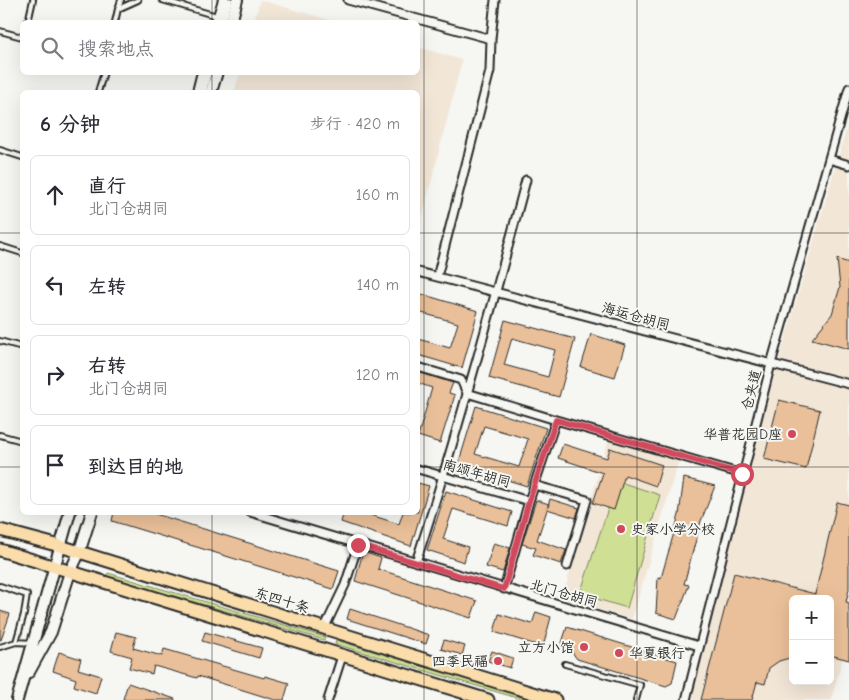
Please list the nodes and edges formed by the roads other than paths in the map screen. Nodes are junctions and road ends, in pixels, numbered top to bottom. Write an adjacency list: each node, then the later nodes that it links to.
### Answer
1 (33, 0): 11 (lane)
2 (121, 0): 10 (lane)
3 (138, 0): 10 (lane)
4 (162, 0): 13 (lane)
5 (224, 0): 14 (main road)
6 (230, 0): 15 (lane)
7 (237, 0): 16 (main road)
8 (348, 0): 19 (street)
9 (495, 0): 19 (street)
10 (118, 9): 12 (lane)
11 (28, 20)
12 (115, 20)
13 (217, 20)
14 (220, 20)
15 (220, 20)
16 (232, 20)
17 (0, 31): 18 (lane)
18 (20, 36)
19 (491, 39): 37 (street)
20 (103, 75): 25 (lane)
21 (202, 75): 26 (main road)
22 (209, 75): 27 (lane)
23 (215, 75): 28 (main road)
24 (849, 88): 31 (street, 仓夹道)
25 (99, 90)
26 (198, 90)
27 (205, 90)
28 (212, 90)
29 (0, 150): 30 (lane)
30 (20, 156)
31 (829, 159): 32 (street); 41 (street, 仓夹道)
32 (849, 165)
33 (526, 180): 38 (street)
34 (0, 246): 35 (lane)
35 (20, 252)
36 (420, 273): 37 (street, 海运仓胡同)
37 (437, 277): 38 (street, 海运仓胡同)
38 (496, 292): 41 (street, 海运仓胡同); 44 (street)
39 (0, 341): 40 (lane)
40 (20, 346)
41 (771, 364): 43 (street, 海运仓胡同); 49 (street, 仓夹道)
42 (420, 368): 44 (street)
43 (849, 384)
44 (467, 393): 45 (street); 50 (street)
45 (556, 420): 49 (street); 51 (street)
46 (0, 435): 47 (lane)
47 (20, 440)
48 (420, 470): 50 (street, 南颂年胡同)
49 (742, 474): 70 (street, 仓夹道)
50 (444, 477): 52 (street, 南颂年胡同); 61 (street)
51 (534, 486): 52 (street); 62 (street)
52 (529, 501): 66 (street)
53 (69, 515): 58 (main road)
54 (91, 515): 60 (main road)
55 (260, 515): 57 (street, 北门仓胡同)
56 (0, 530): 58 (main road, 东四十条)
57 (358, 545): 61 (street, 北门仓胡同); 67 (street)
58 (60, 546): 60 (main road, 东四十条); 63 (main road)
59 (0, 550): 63 (main road)
60 (80, 553): 64 (main road); 67 (main road, 东四十条)
61 (416, 562): 66 (street, 北门仓胡同)
62 (567, 566)
63 (54, 567): 64 (main road); 69 (main road)
64 (70, 572): 72 (main road); 74 (main road)
65 (0, 586): 68 (lane)
66 (504, 589): 70 (street, 北门仓胡同)
67 (324, 629): 77 (main road, 东四十条)
68 (16, 642): 69 (lane); 71 (lane)
69 (33, 643): 74 (main road)
70 (699, 646): 79 (street, 仓夹道)
71 (0, 648)
72 (342, 656): 75 (street); 76 (main road)
73 (566, 664): 78 (lane)
74 (18, 695)
75 (328, 700)
76 (488, 700)
77 (555, 700)
78 (636, 700)
79 (686, 700)

